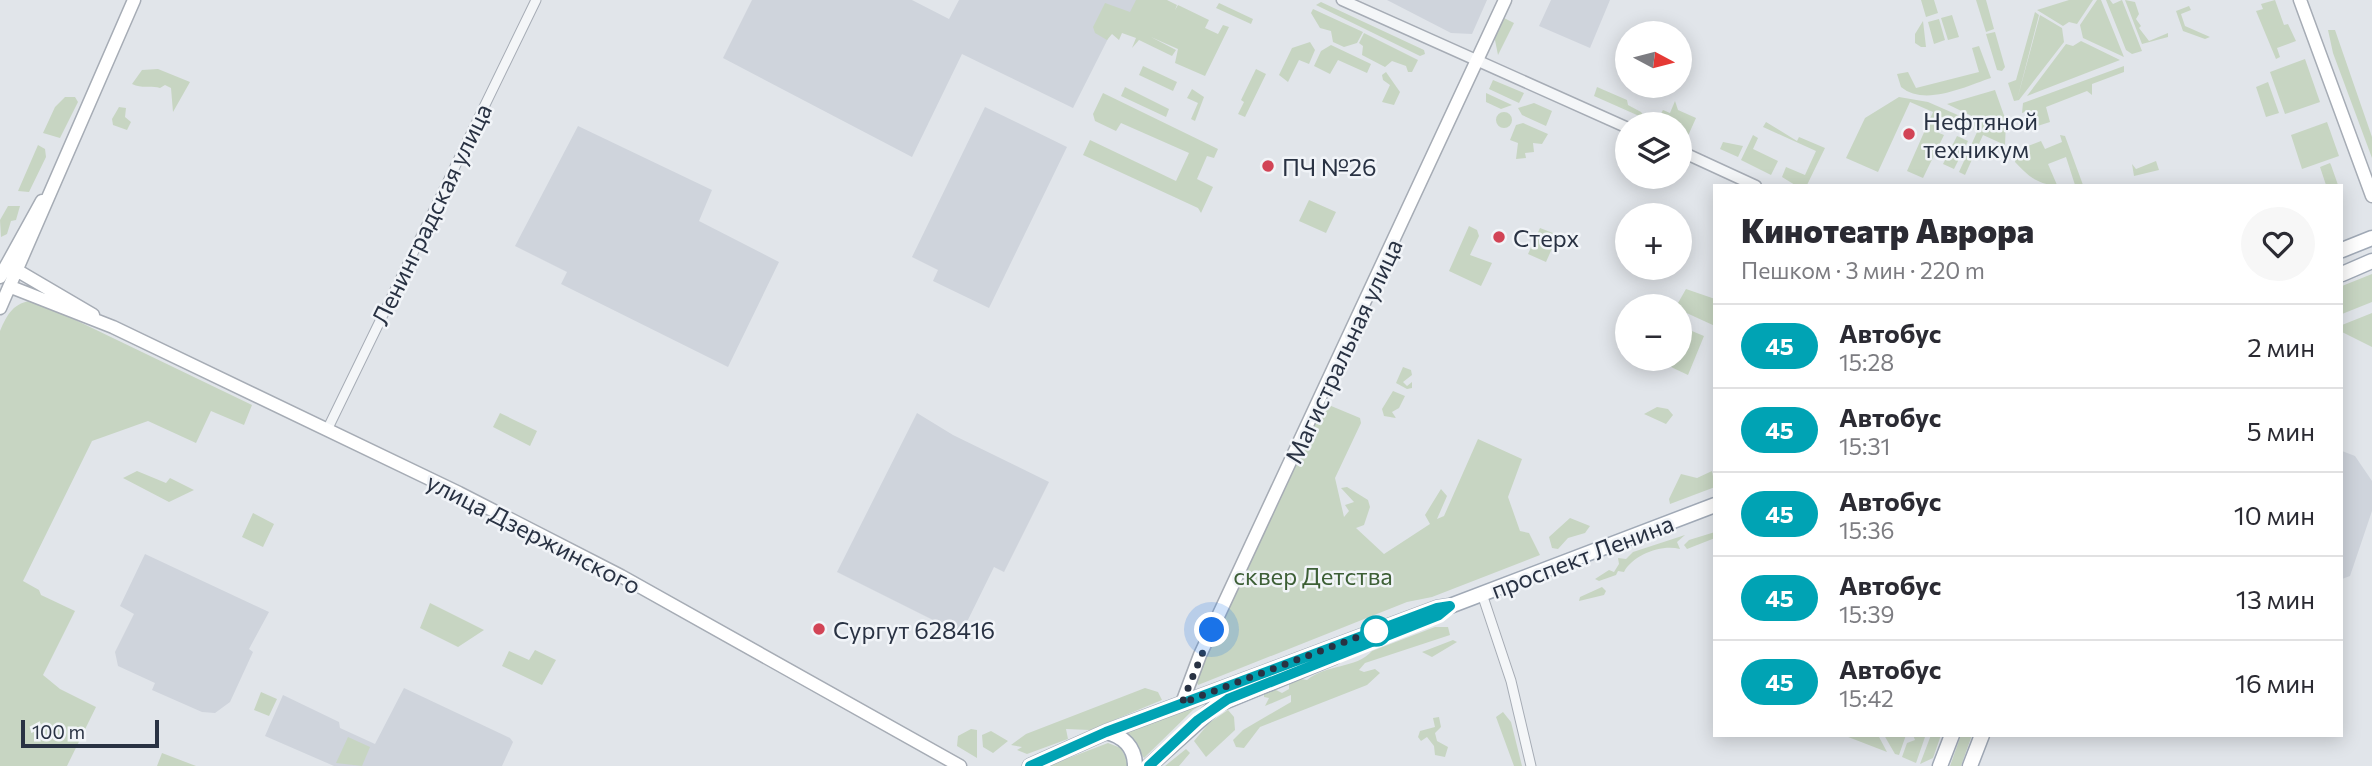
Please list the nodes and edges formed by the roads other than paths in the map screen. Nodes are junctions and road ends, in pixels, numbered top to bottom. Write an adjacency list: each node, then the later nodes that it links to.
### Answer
1 (134, 0): 14 (main road)
2 (536, 0): 19 (street, Ленинградская улица)
3 (1342, 0): 6 (street)
4 (1505, 0): 6 (main road, Магистральная улица)
5 (2300, 0): 10 (main road)
6 (1477, 62): 7 (street); 23 (main road, Магистральная улица)
7 (1615, 122)
8 (1692, 157): 9 (street)
9 (1752, 184)
10 (2372, 197)
11 (2372, 238): 12 (main road)
12 (2343, 250)
13 (2372, 261): 15 (main road)
14 (8, 266): 16 (main road); 18 (main road, улица Дзержинского)
15 (2343, 274)
16 (4, 282): 17 (main road); 18 (main road, улица Дзержинского)
17 (0, 308)
18 (104, 323): 19 (main road, улица Дзержинского)
19 (328, 428): 27 (main road, улица Дзержинского)
20 (1713, 506): 21 (main road, проспект Ленина)
21 (1482, 594): 22 (main road, проспект Ленина); 33 (street)
22 (1450, 606): 23 (main road, проспект Ленина); 32 (main road, проспект Ленина)
23 (1182, 703): 24 (main road, проспект Ленина)
24 (1106, 732): 28 (main road, проспект Ленина); 31 (main road)
25 (1951, 737): 34 (main road)
26 (1981, 737): 35 (main road)
27 (957, 763): 29 (main road, улица Дзержинского)
28 (1034, 763): 30 (main road)
29 (972, 766)
30 (1020, 766)
31 (1135, 766)
32 (1149, 766)
33 (1531, 766)
34 (1940, 766)
35 (1970, 766)

